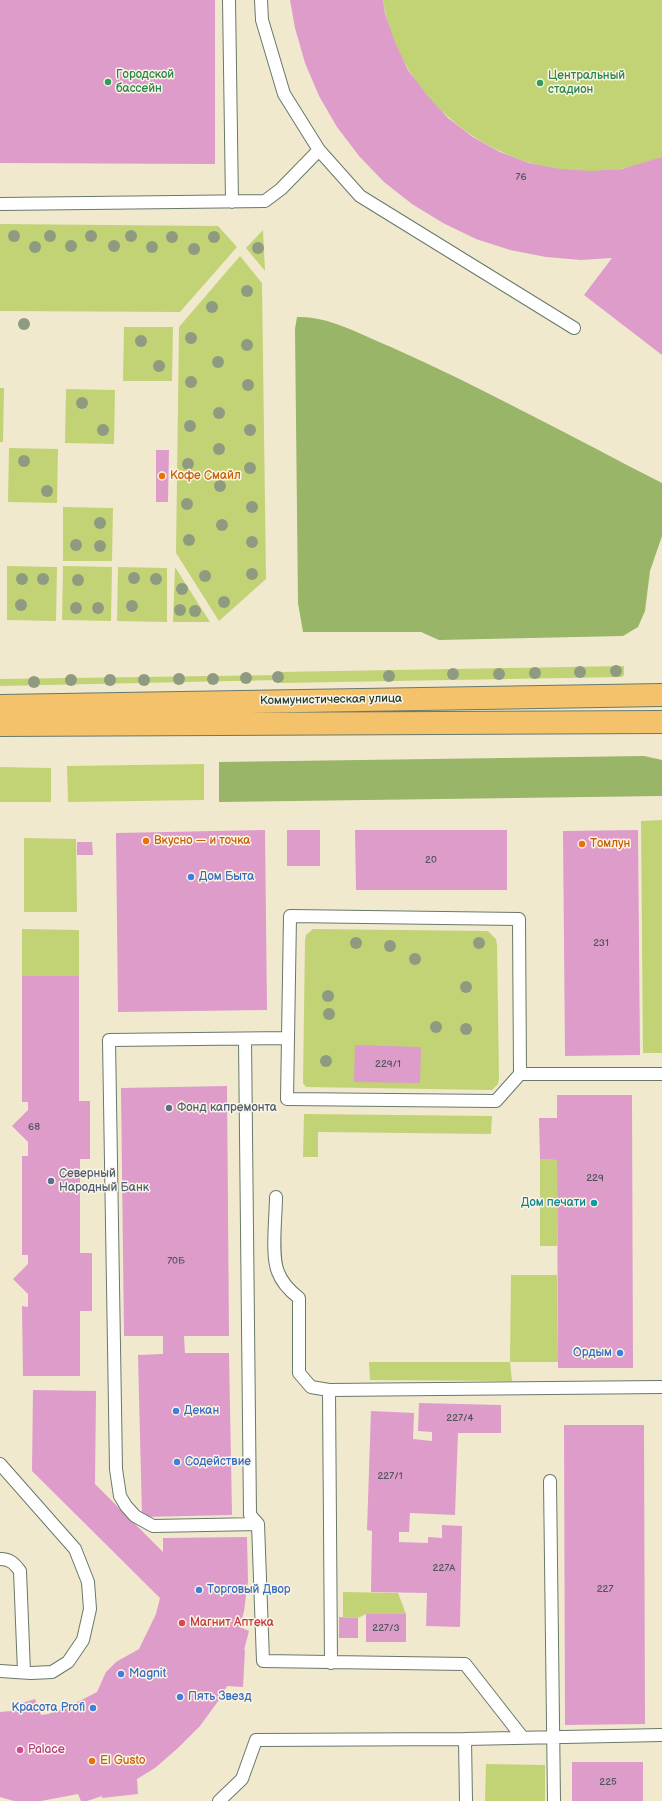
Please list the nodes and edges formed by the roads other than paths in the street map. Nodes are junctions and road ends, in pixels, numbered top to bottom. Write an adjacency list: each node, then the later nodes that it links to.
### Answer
1 (229, 0): 4 (lane)
2 (261, 0): 3 (lane)
3 (319, 150): 4 (lane); 6 (lane)
4 (232, 202): 5 (lane)
5 (0, 204)
6 (574, 328)
7 (662, 695): 8 (main road, Коммунистическая улица)
8 (0, 706)
9 (662, 722): 10 (main road, Коммунистическая улица)
10 (0, 725)
11 (287, 1038): 12 (lane); 13 (lane); 13 (lane)
12 (245, 1039): 20 (lane); 20 (lane)
13 (520, 1074): 14 (lane)
14 (662, 1074)
15 (276, 1197): 17 (lane)
16 (662, 1387): 17 (lane)
17 (329, 1390): 22 (lane)
18 (0, 1464): 24 (lane)
19 (550, 1481): 27 (lane)
20 (258, 1524): 22 (lane)
21 (0, 1559): 24 (lane)
22 (331, 1663): 26 (lane)
23 (0, 1671): 24 (lane)
24 (24, 1672)
25 (662, 1735): 27 (lane)
26 (523, 1738): 27 (lane); 28 (lane)
27 (553, 1738): 31 (lane)
28 (466, 1739): 29 (lane); 30 (lane)
29 (219, 1801)
30 (466, 1801)
31 (554, 1801)

